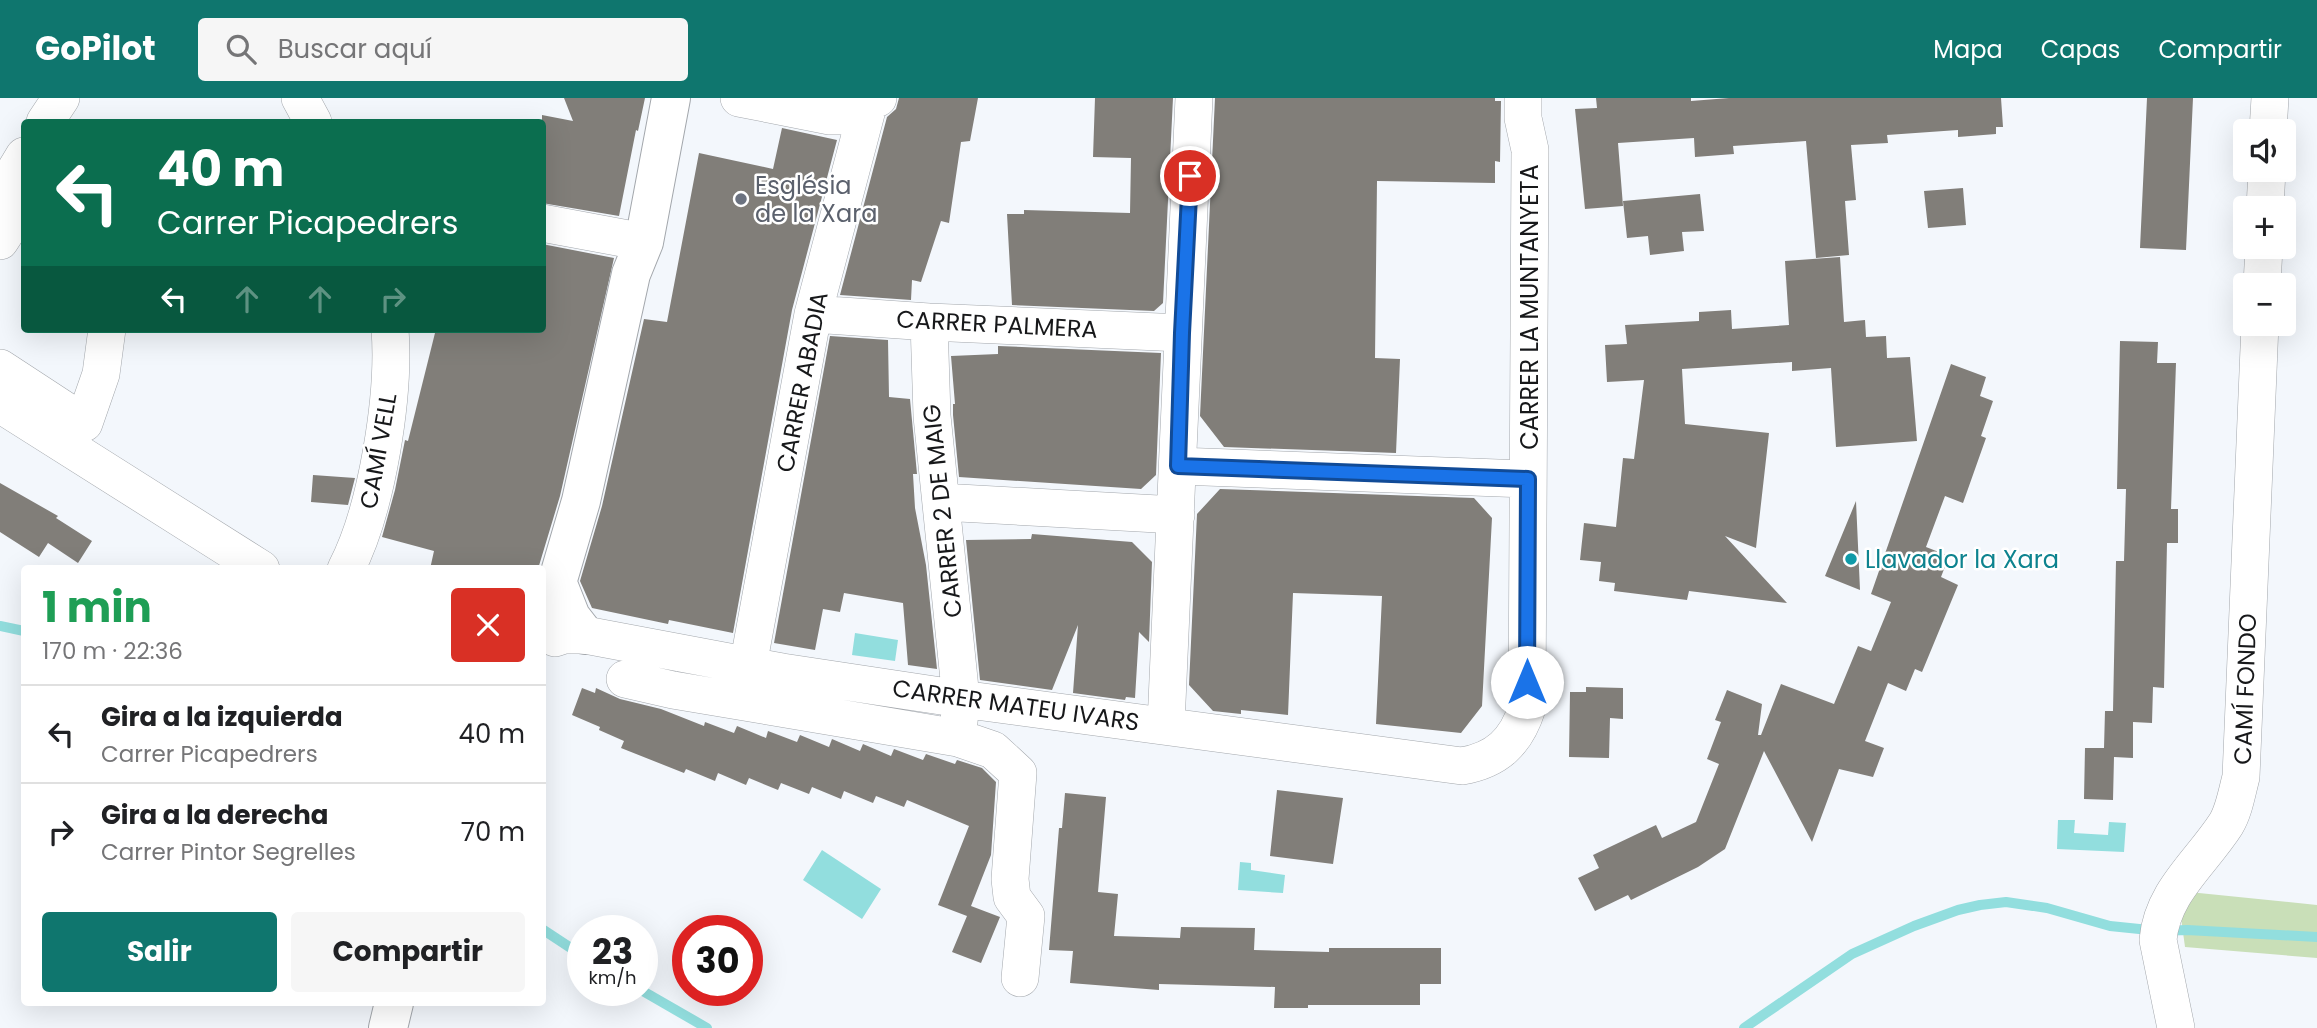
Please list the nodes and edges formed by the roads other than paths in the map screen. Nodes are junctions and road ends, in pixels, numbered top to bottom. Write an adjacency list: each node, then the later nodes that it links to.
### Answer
1 (61, 98): 9 (street)
2 (300, 98): 10 (street)
3 (671, 98): 17 (main road)
4 (739, 98): 8 (street)
5 (1194, 98): 22 (street)
6 (1523, 98): 27 (street, CARRER LA MUNTANYETA)
7 (2270, 98): 11 (street)
8 (874, 100): 18 (street, CARRER ABADIA)
9 (47, 119)
10 (311, 119)
11 (2269, 119)
12 (21, 161): 13 (street)
13 (0, 196)
14 (21, 209): 16 (street)
15 (546, 224): 17 (street)
16 (0, 241)
17 (645, 242): 32 (main road)
18 (813, 314): 19 (street, CARRER PALMERA); 37 (street, CARRER ABADIA)
19 (929, 322): 22 (street, CARRER PALMERA); 28 (street, CARRER 2 DE MAIG)
20 (106, 333): 24 (street)
21 (390, 333): 31 (street, CAMÍ VELL)
22 (1182, 333): 26 (street)
23 (2259, 336): 47 (street, CAMÍ FONDO)
24 (0, 368)
25 (0, 404): 30 (street)
26 (1178, 466): 27 (street); 29 (street)
27 (1528, 479): 43 (street, CARRER LA MUNTANYETA)
28 (941, 502): 29 (street); 40 (street, CARRER 2 DE MAIG)
29 (1176, 515): 41 (street)
30 (255, 565)
31 (348, 565)
32 (558, 584): 33 (main road); 34 (main road)
33 (546, 622)
34 (585, 635): 35 (street, CARRER MATEU IVARS); 36 (street, CARRER MATEU IVARS)
35 (546, 645)
36 (675, 651): 37 (street, CARRER MATEU IVARS); 39 (street)
37 (748, 666): 40 (street, CARRER MATEU IVARS)
38 (625, 680): 39 (street)
39 (667, 689): 42 (street)
40 (961, 699): 41 (street, CARRER MATEU IVARS); 42 (street, CARRER 2 DE MAIG)
41 (1166, 725): 43 (street, CARRER MATEU IVARS)
42 (958, 738): 44 (street)
43 (1493, 756)
44 (1020, 978)
45 (393, 1006): 46 (main road)
46 (388, 1028)
47 (2176, 1028)

